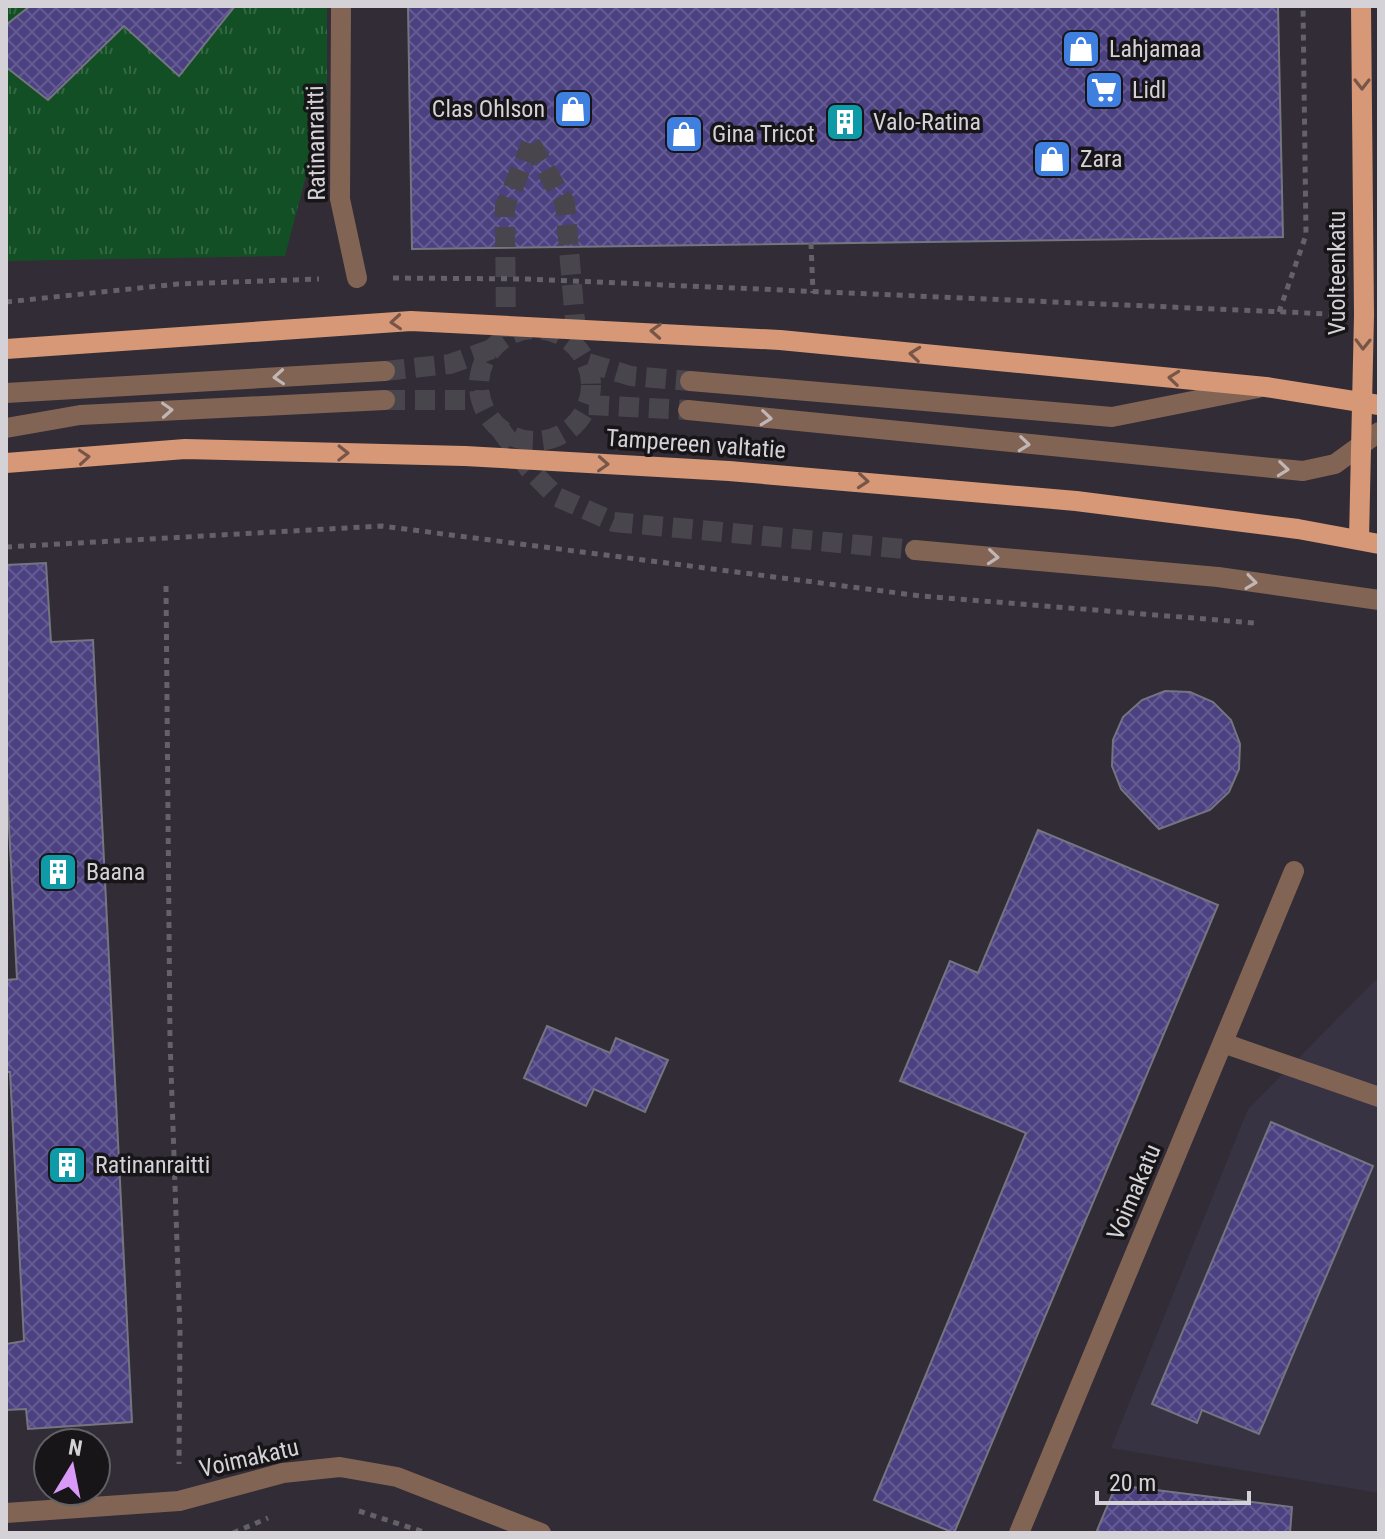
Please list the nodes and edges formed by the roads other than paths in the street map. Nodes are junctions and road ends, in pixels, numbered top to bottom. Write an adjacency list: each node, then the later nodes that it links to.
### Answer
1 (341, 6): 3 (street, Ratinanraitti)
2 (1361, 6): 10 (main road, Vuolteenkatu, one-way to 10)
3 (357, 278)
4 (6, 349): 7 (main road, one-way to 4)
5 (385, 371): 8 (street, one-way to 8)
6 (690, 381): 7 (street)
7 (1266, 387): 10 (main road)
8 (6, 393)
9 (385, 400): 12 (street, one-way to 9)
10 (1370, 403): 14 (main road, Vuolteenkatu)
11 (688, 410): 14 (street, one-way to 14)
12 (6, 428)
13 (1379, 432): 14 (street)
14 (1362, 446): 16 (main road, Vuolteenkatu)
15 (6, 463): 16 (main road, Tampereen valtatie, one-way to 16)
16 (1369, 541)
17 (915, 550): 18 (street, one-way to 18)
18 (1379, 600)
19 (1294, 871): 20 (street, Voimakatu)
20 (1223, 1043): 21 (street); 24 (street, Voimakatu)
21 (1379, 1097)
22 (6, 1513): 23 (street, Voimakatu)
23 (541, 1533)
24 (1019, 1533)

